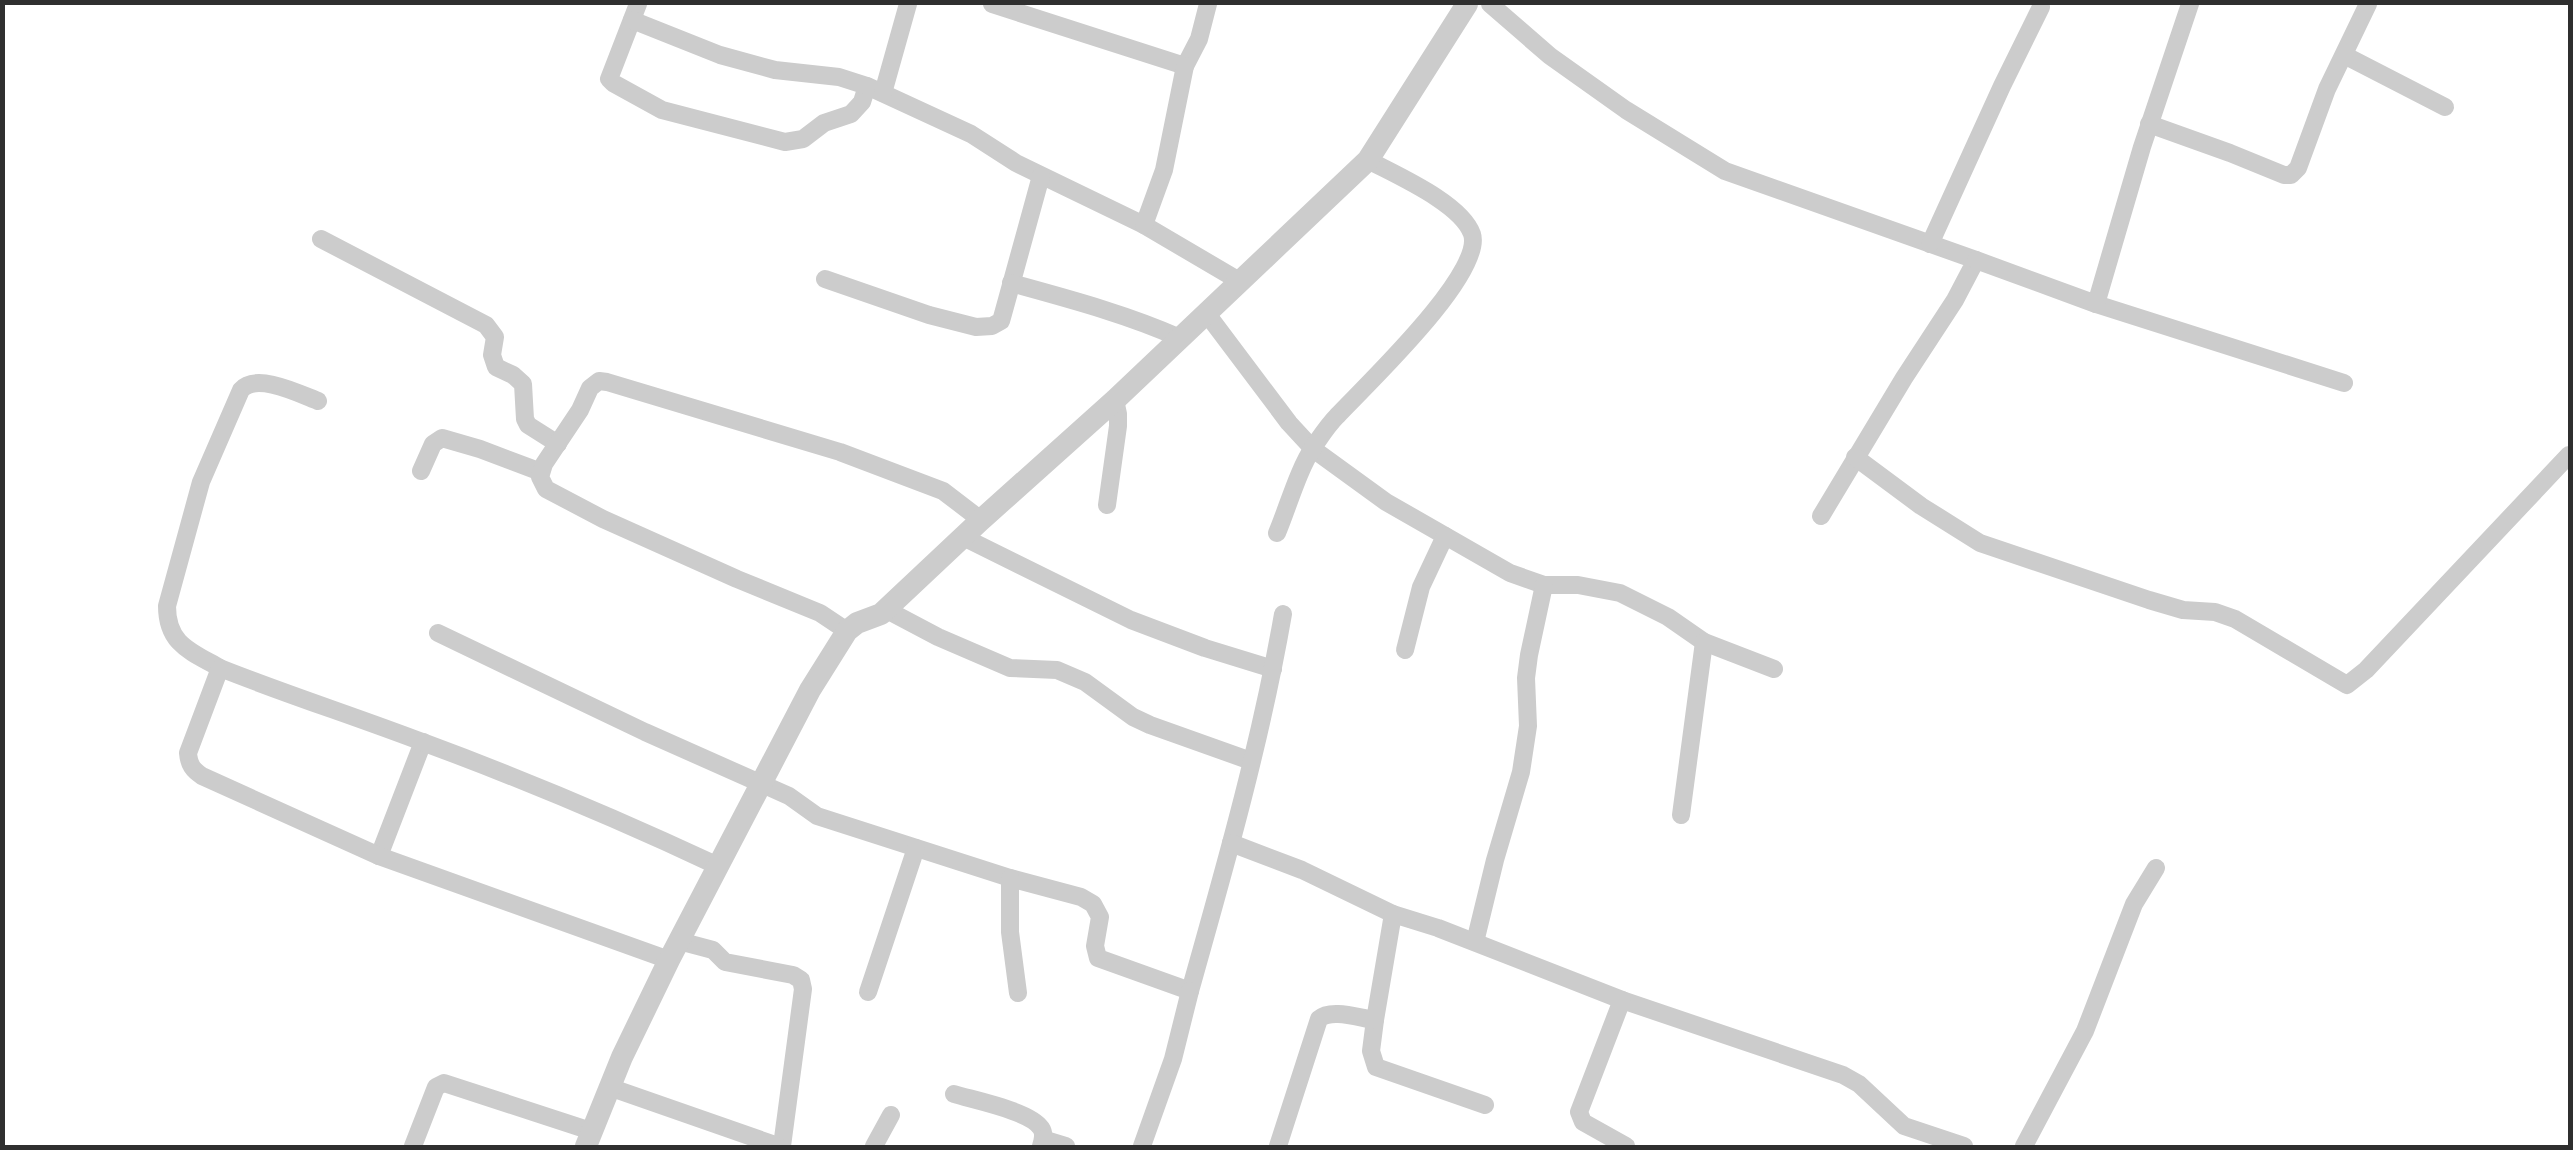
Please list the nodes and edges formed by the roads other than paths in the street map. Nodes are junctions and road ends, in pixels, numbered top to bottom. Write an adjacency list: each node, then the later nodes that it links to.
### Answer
1 (638, 4): 10 (street)
2 (908, 4): 14 (street)
3 (992, 4): 12 (street)
4 (1208, 4): 12 (street)
5 (1466, 4): 17 (street)
6 (1490, 4): 21 (street)
7 (2190, 4): 16 (street)
8 (2368, 4): 11 (street)
9 (2041, 7): 21 (street)
10 (632, 20): 13 (street); 13 (street)
11 (2344, 55): 15 (street); 16 (street)
12 (1184, 66): 19 (street)
13 (867, 86): 14 (street)
14 (883, 93): 18 (street)
15 (2444, 107)
16 (2149, 124): 26 (street)
17 (1368, 160): 24 (street); 33 (street)
18 (1042, 176): 19 (street); 25 (street)
19 (1144, 225): 24 (street)
20 (321, 240): 32 (street)
21 (1930, 244): 22 (street)
22 (1976, 260): 26 (street); 35 (street)
23 (825, 279): 25 (street)
24 (1241, 282): 27 (street)
25 (1011, 283): 28 (street)
26 (2096, 304): 29 (street)
27 (1207, 314): 28 (street); 33 (street)
28 (1180, 338): 30 (street)
29 (2344, 383)
30 (1114, 400): 38 (street); 40 (street)
31 (318, 401): 51 (street)
32 (558, 444): 37 (street); 40 (street)
33 (1313, 449): 41 (street); 42 (street)
34 (2569, 455): 35 (street)
35 (1855, 457): 39 (street)
36 (421, 471): 37 (street)
37 (542, 472): 47 (street)
38 (1107, 505)
39 (1821, 516)
40 (981, 520): 43 (street)
41 (1277, 534)
42 (1445, 536): 44 (street); 50 (street)
43 (963, 537): 45 (street); 52 (street)
44 (1544, 585): 49 (street); 65 (street)
45 (885, 609): 47 (street); 55 (street)
46 (1283, 614): 52 (street)
47 (847, 631): 56 (street)
48 (438, 633): 56 (street)
49 (1704, 642): 53 (street); 57 (street)
50 (1405, 650)
51 (220, 668): 54 (street); 60 (street)
52 (1273, 669): 55 (street)
53 (1774, 669)
54 (423, 742): 60 (street); 61 (street)
55 (1251, 761): 58 (street)
56 (761, 784): 59 (street); 61 (street)
57 (1682, 815)
58 (1231, 843): 64 (street); 67 (street)
59 (916, 848): 63 (street); 68 (street)
60 (380, 856): 66 (street)
61 (718, 866): 66 (street)
62 (2156, 868): 86 (street)
63 (1010, 878): 67 (street); 69 (street)
64 (1393, 914): 65 (street); 71 (street)
65 (1475, 942): 70 (street)
66 (674, 950): 72 (street); 79 (street)
67 (1190, 991): 82 (street)
68 (868, 992)
69 (1018, 993)
70 (1622, 1000): 84 (street); 85 (street)
71 (1374, 1020): 74 (street); 83 (street)
72 (609, 1087): 76 (street); 79 (street)
73 (954, 1094): 77 (street)
74 (1485, 1105)
75 (891, 1115): 80 (street)
76 (588, 1139): 78 (street)
77 (1042, 1143): 81 (street)
78 (413, 1146)
79 (780, 1146)
80 (874, 1146)
81 (1066, 1146)
82 (1142, 1146)
83 (1278, 1146)
84 (1626, 1146)
85 (1964, 1146)
86 (2024, 1146)

